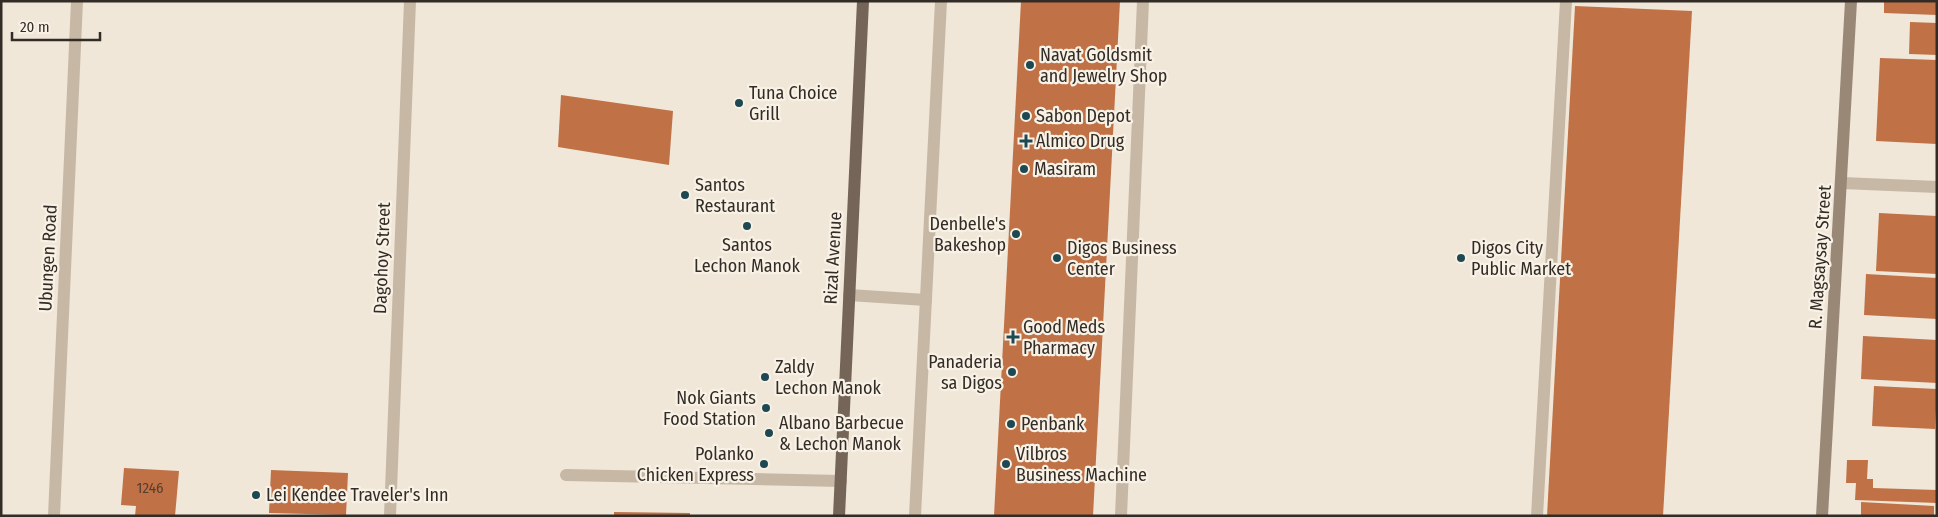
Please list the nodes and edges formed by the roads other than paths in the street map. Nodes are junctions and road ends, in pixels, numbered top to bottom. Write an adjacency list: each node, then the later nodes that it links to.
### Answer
1 (78, 1): 14 (street, Ubungen Road)
2 (410, 1): 15 (street, Dagohoy Street)
3 (863, 1): 10 (main road, Rizal Avenue)
4 (941, 1): 11 (street)
5 (1143, 1): 18 (street)
6 (1566, 1): 19 (street)
7 (1851, 1): 8 (street, R. Magsaysay Street)
8 (1842, 183): 9 (street); 20 (street, R. Magsaysay Street)
9 (1937, 187)
10 (849, 295): 11 (street); 13 (main road, Rizal Avenue)
11 (926, 300): 17 (street)
12 (566, 475): 13 (street)
13 (841, 481): 16 (main road, Rizal Avenue)
14 (54, 516)
15 (390, 516)
16 (839, 516)
17 (915, 516)
18 (1121, 516)
19 (1537, 516)
20 (1822, 516)

